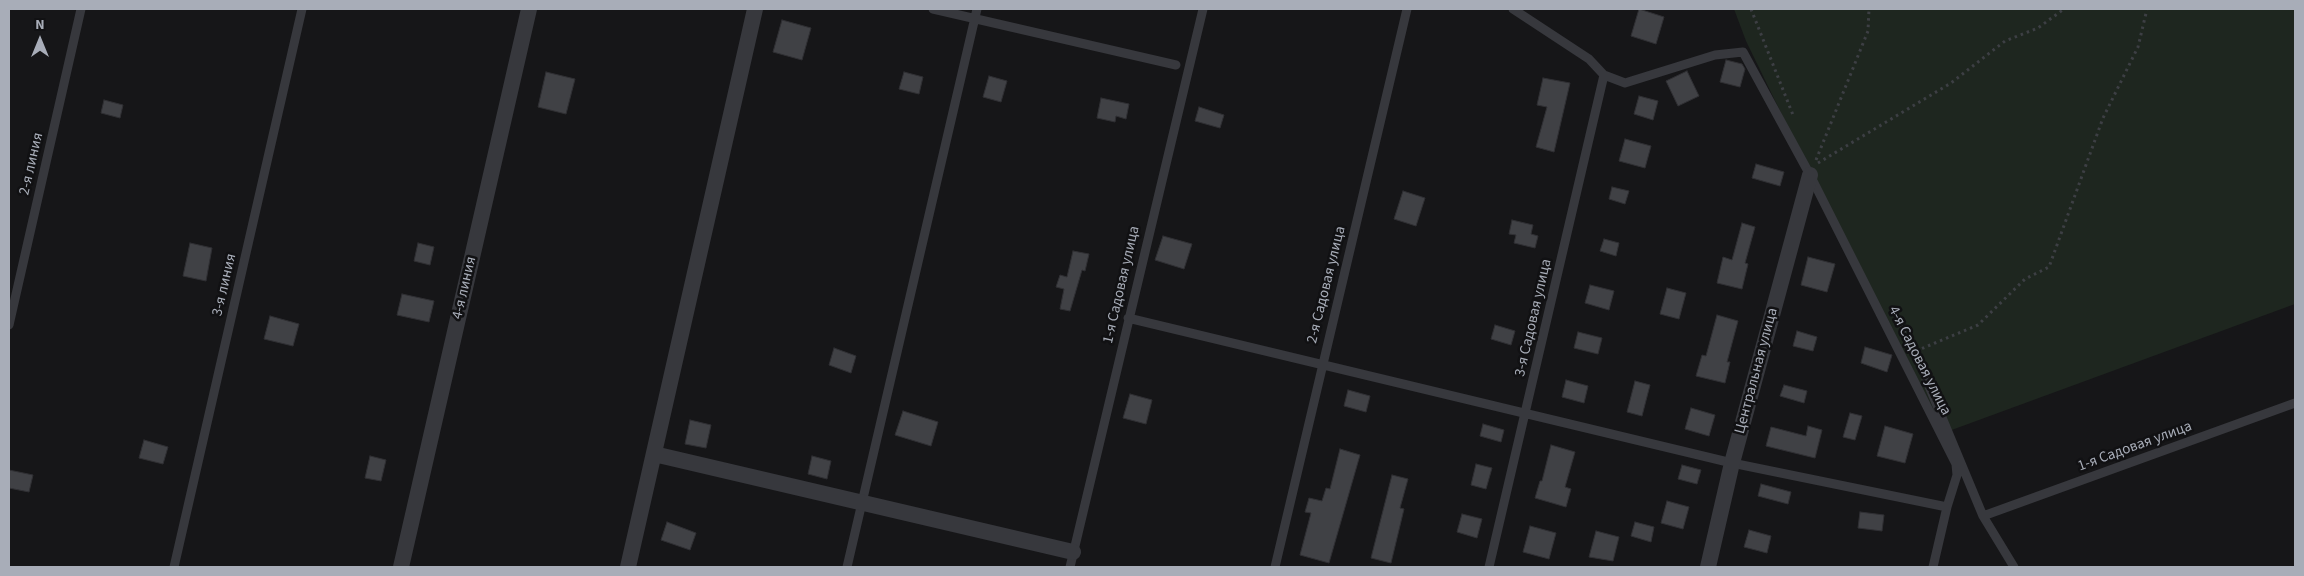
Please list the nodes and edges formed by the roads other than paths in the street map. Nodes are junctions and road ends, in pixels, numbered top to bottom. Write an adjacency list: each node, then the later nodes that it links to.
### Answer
1 (81, 9): 15 (lane, 2-я линия)
2 (302, 9): 26 (lane, 3-я линия)
3 (529, 9): 27 (street, 4-я линия)
4 (755, 9): 20 (street)
5 (933, 9): 10 (lane)
6 (976, 9): 10 (lane)
7 (1203, 9): 14 (lane, 1-я Садовая улица)
8 (1407, 9): 16 (lane, 2-я Садовая улица)
9 (1513, 9): 12 (lane)
10 (974, 19): 11 (lane); 22 (lane)
11 (1176, 64)
12 (1604, 75): 13 (lane, 4-я Садовая улица); 19 (lane, 3-я Садовая улица)
13 (1810, 175): 21 (street, Центральная улица); 23 (lane, 4-я Садовая улица)
14 (1128, 318): 16 (lane); 25 (lane, 1-я Садовая улица)
15 (9, 325)
16 (1322, 365): 19 (lane); 30 (lane, 2-я Садовая улица)
17 (1926, 379): 24 (lane)
18 (2295, 403): 24 (lane, 1-я Садовая улица)
19 (1526, 414): 21 (lane); 31 (lane, 3-я Садовая улица)
20 (654, 454): 22 (street); 28 (street)
21 (1732, 463): 23 (lane); 32 (street, Центральная улица)
22 (863, 502): 25 (street); 29 (lane)
23 (1947, 507): 33 (lane, 4-я Садовая улица)
24 (1983, 516): 34 (lane)
25 (1071, 560)
26 (174, 567)
27 (401, 567)
28 (628, 567)
29 (847, 567)
30 (1276, 567)
31 (1490, 567)
32 (1708, 567)
33 (1933, 567)
34 (2014, 567)

